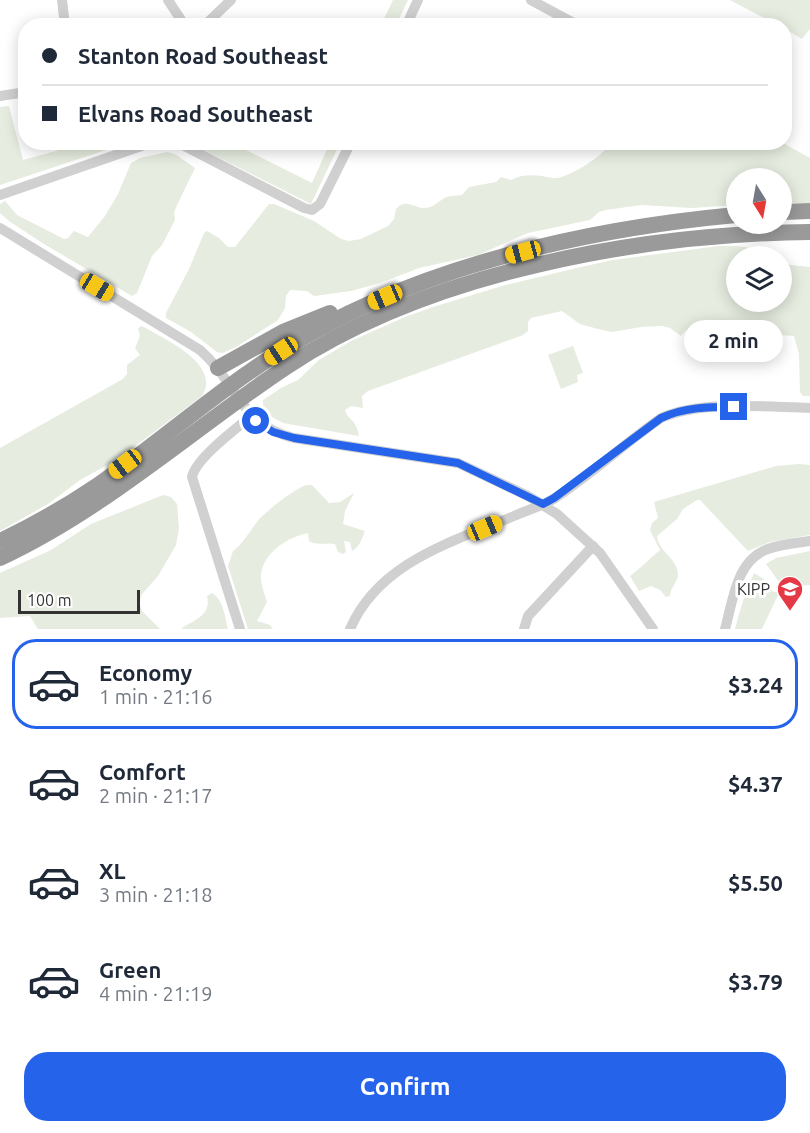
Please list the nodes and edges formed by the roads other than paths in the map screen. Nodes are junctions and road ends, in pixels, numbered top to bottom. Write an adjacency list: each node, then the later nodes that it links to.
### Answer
1 (62, 0): 6 (street)
2 (168, 0): 7 (street)
3 (231, 0): 8 (street)
4 (418, 0): 9 (street)
5 (531, 0): 10 (street)
6 (64, 18)
7 (180, 18)
8 (212, 18)
9 (410, 18)
10 (564, 18)
11 (18, 93): 12 (street)
12 (0, 96)
13 (130, 150): 16 (street)
14 (192, 150): 15 (street)
15 (347, 150)
16 (0, 195)
17 (810, 211): 18 (highway)
18 (792, 212)
19 (726, 216): 22 (highway)
20 (0, 228): 23 (street)
21 (810, 232): 24 (highway)
22 (385, 297): 23 (highway); 24 (highway)
23 (218, 368): 24 (street)
24 (235, 393): 26 (street); 28 (highway); 31 (highway)
25 (810, 408): 27 (street)
26 (251, 416): 27 (street); 32 (street)
27 (543, 504): 30 (street); 33 (street)
28 (0, 541)
29 (810, 541): 36 (street)
30 (593, 546): 34 (street); 35 (street)
31 (0, 558)
32 (240, 629)
33 (350, 629)
34 (524, 629)
35 (653, 629)
36 (725, 629)

